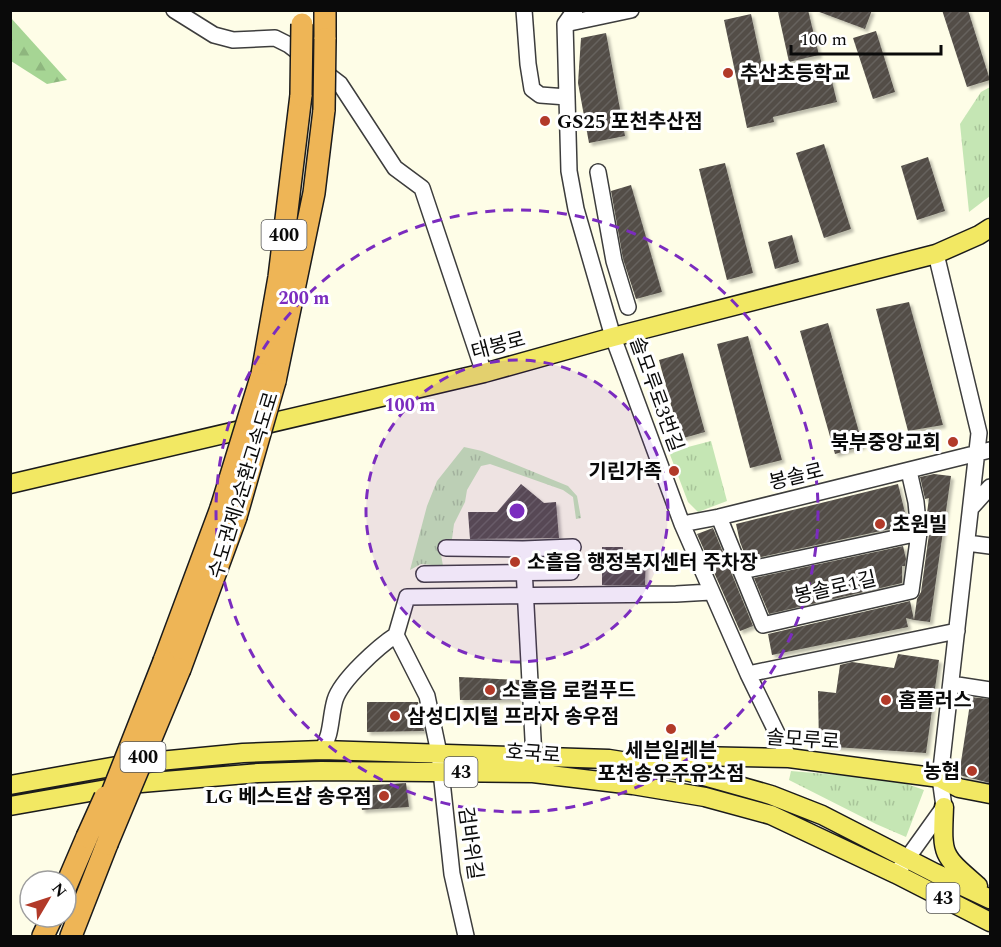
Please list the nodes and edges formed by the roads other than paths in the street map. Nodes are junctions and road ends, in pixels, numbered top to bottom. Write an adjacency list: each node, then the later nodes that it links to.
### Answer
1 (174, 10): 15 (street)
2 (325, 10): 16 (highway, 수도권제2순환고속도로 / 400, bridge)
3 (524, 10): 9 (street)
4 (575, 10): 8 (street)
5 (631, 10): 6 (street)
6 (597, 14): 8 (street)
7 (302, 17): 16 (highway, 수도권제2순환고속도로 / 400, bridge)
8 (565, 24): 9 (street, 솔모루로3번길)
9 (567, 97): 14 (street, 솔모루로3번길)
10 (598, 172): 13 (street)
11 (990, 228): 12 (main road, 태봉로)
12 (936, 254): 14 (main road, 태봉로); 17 (street)
13 (628, 307)
14 (613, 337): 15 (main road, 태봉로); 23 (street, 솔모루로3번길)
15 (484, 373): 19 (main road, 태봉로)
16 (269, 377): 38 (highway, 수도권제2순환고속도로 / 400, bridge)
17 (984, 452): 18 (street, 봉솔로); 21 (street)
18 (909, 471): 22 (street, 봉솔로); 24 (street, 봉솔로1길)
19 (10, 484)
20 (990, 487): 21 (street)
21 (971, 508): 25 (street)
22 (719, 517): 23 (street, 봉솔로); 30 (street, 봉솔로1길)
23 (682, 524): 34 (street, 솔모루로3번길)
24 (919, 532): 30 (street); 30 (street, 봉솔로1길)
25 (967, 543): 26 (street); 36 (street)
26 (990, 546)
27 (573, 547): 29 (street)
28 (446, 548): 29 (street)
29 (523, 549): 33 (street)
30 (741, 571)
31 (571, 572): 33 (street)
32 (424, 574): 33 (street)
33 (524, 574): 35 (street)
34 (711, 592): 35 (street); 39 (street, 솔모루로3번길)
35 (525, 596): 37 (street); 44 (street)
36 (957, 631): 39 (street); 40 (street)
37 (396, 635): 42 (street); 43 (street, 검바위길)
38 (172, 665): 54 (highway, 수도권제2순환고속도로 / 400, bridge); 54 (highway, 수도권제2순환고속도로 / 400, bridge)
39 (748, 674): 45 (street, 솔모루로3번길)
40 (951, 684): 41 (street); 48 (street)
41 (990, 690)
42 (322, 750): 43 (main road, 호국로 / 43); 49 (main road, 호국로 / 43)
43 (439, 753): 44 (main road, 호국로 / 43); 47 (street, 검바위길)
44 (534, 758): 46 (main road, 호국로 / 43)
45 (789, 758): 46 (main road, 솔모루로); 48 (main road, 솔모루로)
46 (609, 759): 53 (main road, 호국로 / 43)
47 (441, 772): 51 (main road, 호국로 / 43); 55 (main road, 호국로 / 43); 63 (street, 검바위길)
48 (940, 778): 50 (main road, 솔모루로); 52 (street)
49 (10, 785)
50 (990, 794)
51 (10, 806)
52 (944, 807): 56 (street); 60 (main road)
53 (857, 833): 55 (main road); 56 (main road, 호국로 / 43)
54 (97, 839): 57 (highway); 59 (highway, 수도권제2순환고속도로 / 400); 62 (highway, 수도권제2순환고속도로 / 400)
55 (849, 851): 58 (main road, 호국로 / 43)
56 (907, 859): 58 (street); 60 (main road, 호국로 / 43)
57 (77, 869)
58 (896, 874): 61 (main road, 호국로 / 43)
59 (78, 887)
60 (990, 898)
61 (990, 922)
62 (71, 936)
63 (466, 936)

